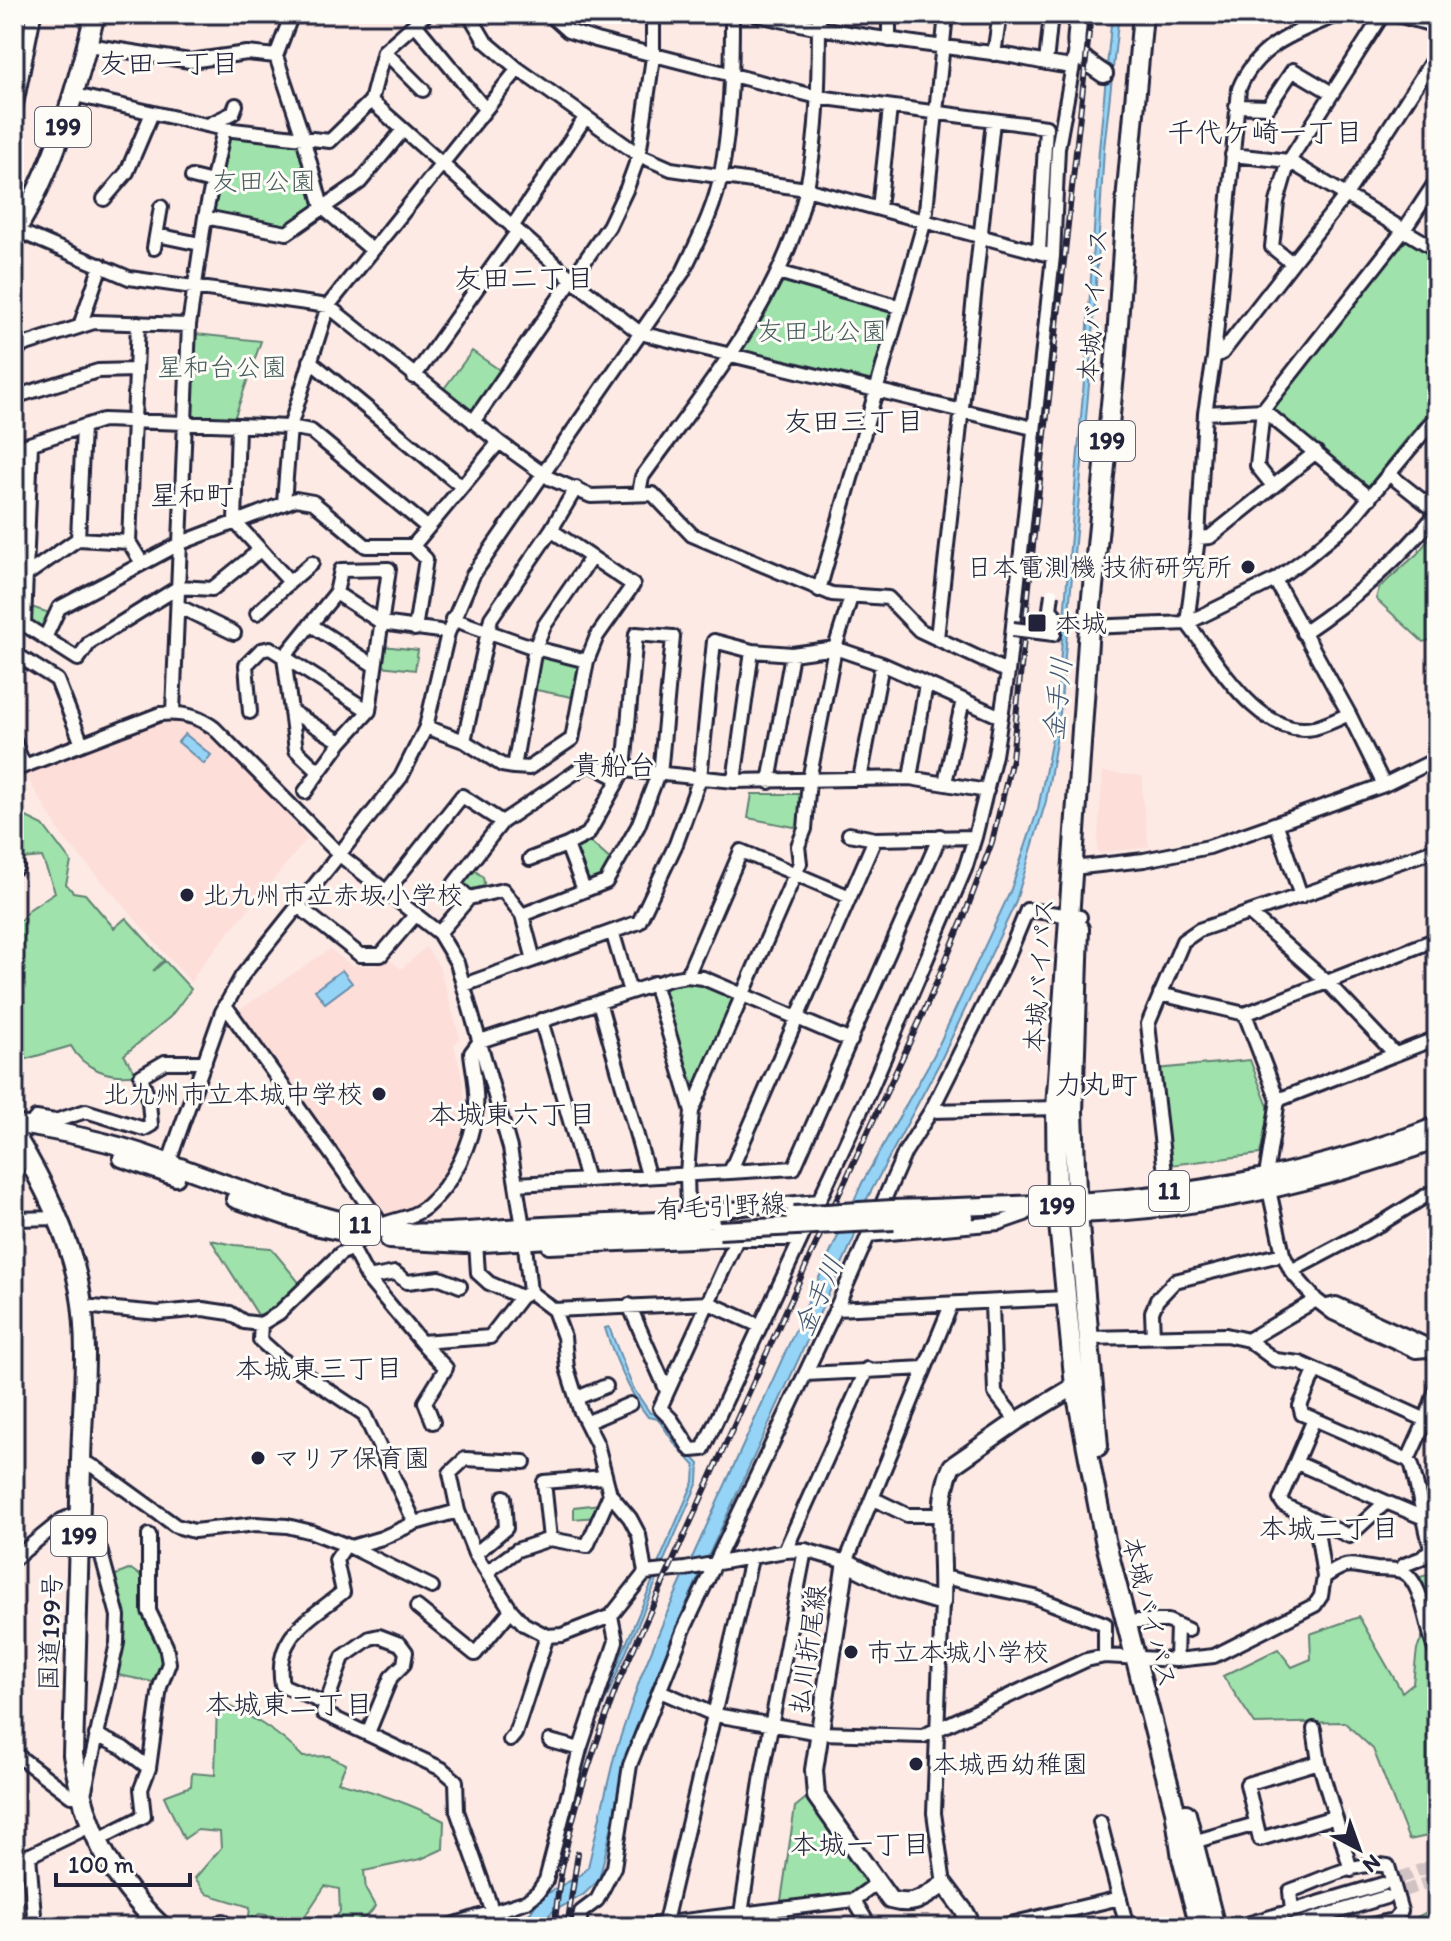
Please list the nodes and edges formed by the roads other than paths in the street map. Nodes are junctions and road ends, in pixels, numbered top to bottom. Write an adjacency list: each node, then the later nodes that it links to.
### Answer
1 (34, 14): 50 (street)
2 (95, 14): 27 (highway, 199)
3 (292, 14): 33 (street)
4 (426, 14): 22 (street)
5 (469, 14): 37 (street)
6 (549, 14): 34 (street)
7 (653, 14): 34 (street)
8 (732, 14): 39 (street)
9 (754, 14): 25 (street)
10 (819, 14): 25 (street)
11 (889, 14): 26 (street)
12 (946, 14): 28 (street)
13 (1000, 14): 32 (street)
14 (1051, 14): 35 (street)
15 (1079, 14): 29 (main road)
16 (1143, 14): 157 (highway, 本城バイパス / 199)
17 (1156, 14): 157 (highway, 本城バイパス / 199)
18 (1296, 14): 24 (street)
19 (1340, 14): 24 (street)
20 (1383, 14): 41 (street)
21 (1394, 14): 23 (street)
22 (415, 24): 30 (street); 49 (street)
23 (1437, 26)
24 (1304, 28): 47 (street)
25 (819, 30): 26 (street); 43 (street)
26 (889, 40): 28 (street)
27 (88, 45): 33 (street); 42 (highway, 199)
28 (942, 49): 32 (street); 52 (street)
29 (1076, 49): 38 (main road); 84 (street)
30 (384, 51): 40 (street); 45 (street)
31 (1437, 53): 68 (street)
32 (994, 54): 35 (street)
33 (276, 56): 58 (street)
34 (653, 57): 39 (street); 59 (street)
35 (1046, 63): 36 (street)
36 (1066, 66)
37 (518, 69): 49 (street); 53 (street)
38 (1104, 74)
39 (732, 77): 43 (street); 63 (street)
40 (423, 90)
41 (1332, 93): 47 (street); 61 (street)
42 (75, 95): 51 (street); 69 (highway, 199)
43 (818, 97): 48 (street); 67 (street)
44 (153, 98): 51 (street)
45 (371, 101): 57 (street); 58 (street)
46 (236, 105): 55 (street)
47 (1236, 106): 60 (street)
48 (890, 108): 52 (street); 73 (street)
49 (485, 109): 62 (street)
50 (15, 110)
51 (150, 112): 55 (street); 70 (street)
52 (936, 113): 54 (street); 75 (street)
53 (585, 118): 59 (street); 76 (street)
54 (993, 121): 79 (street); 83 (street)
55 (208, 125): 56 (street)
56 (224, 129): 58 (street); 66 (street)
57 (403, 130): 62 (street); 72 (street)
58 (303, 137): 72 (street)
59 (639, 155): 63 (street); 88 (street)
60 (1232, 155): 61 (street); 98 (street)
61 (1289, 161): 68 (street); 85 (street)
62 (441, 163): 76 (street); 81 (street)
63 (721, 176): 67 (street); 95 (street)
64 (192, 177): 66 (street)
65 (1437, 180): 77 (street)
66 (212, 182): 74 (street)
67 (806, 189): 73 (street); 87 (street)
68 (1346, 195): 77 (street); 85 (street)
69 (23, 199): 78 (highway, 199)
70 (104, 199)
71 (161, 207): 80 (street)
72 (322, 207): 74 (street); 81 (street)
73 (879, 208): 75 (street)
74 (205, 217): 80 (street)
75 (925, 220): 79 (street); 91 (street)
76 (515, 229): 88 (street); 101 (street)
77 (1404, 230): 82 (street); 105 (street)
78 (15, 232): 86 (street)
79 (979, 235): 83 (street); 104 (street)
80 (200, 244): 89 (street)
81 (372, 250): 90 (street)
82 (1437, 250)
83 (1039, 252): 84 (street)
84 (1053, 256): 114 (street)
85 (1292, 263): 98 (street)
86 (101, 265): 89 (street); 94 (street)
87 (778, 272): 91 (street); 97 (street)
88 (573, 280): 95 (street); 109 (street)
89 (193, 287): 90 (street); 93 (street)
90 (328, 306): 99 (street); 101 (street)
91 (900, 307): 102 (street)
92 (138, 323): 93 (street); 94 (street); 100 (street)
93 (189, 325): 110 (street)
94 (80, 326): 96 (street)
95 (640, 333): 97 (street); 119 (street)
96 (14, 348)
97 (729, 354): 102 (street); 124 (street)
98 (1214, 357): 106 (street)
99 (310, 361): 113 (street); 121 (street)
100 (135, 370): 103 (street); 108 (street)
101 (414, 377): 109 (street)
102 (877, 390): 104 (street); 146 (street)
103 (14, 397)
104 (961, 409): 114 (street); 165 (street)
105 (1263, 410): 106 (street); 118 (street); 122 (street)
106 (1205, 413): 131 (street)
107 (1437, 416): 120 (street)
108 (134, 420): 110 (street); 111 (street); 133 (street)
109 (473, 422): 115 (street)
110 (184, 423): 112 (street); 134 (street)
111 (83, 427): 116 (street); 132 (street)
112 (238, 427): 113 (street); 128 (street)
113 (290, 427): 126 (street); 129 (street)
114 (1033, 428): 159 (street)
115 (499, 442): 119 (street); 121 (street)
116 (31, 444): 117 (street); 142 (street)
117 (14, 449)
118 (1316, 452): 122 (street); 125 (street)
119 (542, 473): 123 (street); 152 (street)
120 (1390, 475): 125 (street); 127 (street)
121 (461, 486): 129 (street)
122 (1273, 486): 131 (street)
123 (576, 488): 124 (street); 130 (street)
124 (639, 493): 146 (street)
125 (1370, 498): 143 (street)
126 (284, 502): 128 (street); 135 (street)
127 (1437, 512): 163 (street)
128 (235, 522): 134 (street); 137 (street)
129 (428, 528): 136 (street)
130 (551, 530): 138 (street); 161 (street)
131 (1198, 538): 155 (street)
132 (78, 539): 133 (street); 142 (street)
133 (129, 542): 139 (street)
134 (181, 543): 139 (street); 145 (street)
135 (391, 546): 136 (street); 141 (street)
136 (413, 546): 158 (street)
137 (260, 550): 144 (street); 145 (street)
138 (591, 558): 166 (street); 172 (street)
139 (142, 563): 164 (street)
140 (312, 563): 144 (street)
141 (389, 569): 147 (street); 154 (street)
142 (26, 575): 153 (street)
143 (1275, 580): 155 (street); 163 (street)
144 (290, 582): 151 (street)
145 (179, 587): 150 (street); 164 (street)
146 (819, 590): 149 (street)
147 (336, 593): 154 (street); 156 (street)
148 (1052, 594): 159 (street, bridge)
149 (851, 597): 165 (street); 167 (street)
150 (178, 606): 162 (street); 180 (street)
151 (257, 613)
152 (452, 619): 161 (street); 184 (street)
153 (19, 621): 164 (street)
154 (382, 623): 158 (street); 174 (street)
155 (1187, 623): 157 (street); 182 (street)
156 (311, 625): 171 (street); 174 (street)
157 (1095, 627): 215 (highway, 本城バイパス / 199)
158 (415, 629): 160 (street)
159 (1013, 629): 175 (street)
160 (439, 631)
161 (487, 631): 166 (street); 186 (street)
162 (234, 633)
163 (1303, 633): 182 (street)
164 (45, 638)
165 (937, 638): 175 (street)
166 (535, 648): 172 (street); 190 (street)
167 (835, 648): 170 (street); 173 (street); 198 (street)
168 (752, 651): 170 (street); 195 (street); 199 (street)
169 (14, 653): 188 (street)
170 (792, 654): 200 (street)
171 (284, 657): 178 (street); 179 (street); 181 (street)
172 (587, 661): 190 (street)
173 (882, 664): 176 (street); 197 (street)
174 (375, 666): 179 (street)
175 (1008, 672): 183 (street)
176 (926, 684): 177 (street); 196 (street)
177 (963, 700): 183 (street); 201 (street)
178 (291, 711): 187 (street); 192 (street)
179 (369, 711): 187 (street)
180 (173, 712): 188 (street); 213 (street)
181 (250, 712)
182 (1349, 714): 202 (street)
183 (1001, 717): 203 (street)
184 (426, 727): 186 (street); 213 (street)
185 (14, 741): 191 (street)
186 (464, 741): 190 (street)
187 (341, 742): 192 (street)
188 (82, 744): 191 (street)
189 (1437, 759): 202 (street)
190 (514, 767)
191 (19, 768)
192 (319, 772): 204 (street)
193 (620, 774): 194 (street); 194 (street); 205 (street); 211 (street)
194 (659, 775): 195 (street); 217 (street)
195 (700, 778): 199 (street); 228 (street)
196 (910, 778): 197 (street); 201 (street)
197 (860, 779): 198 (street)
198 (809, 780): 200 (street); 216 (street)
199 (734, 781): 200 (street)
200 (769, 782)
201 (945, 783): 203 (street)
202 (1384, 785): 206 (street)
203 (987, 791): 209 (street)
204 (305, 792)
205 (502, 822): 218 (street); 221 (street)
206 (1277, 825): 215 (street); 219 (street)
207 (849, 834): 210 (street)
208 (940, 836): 209 (street); 210 (street); 245 (street)
209 (975, 837): 264 (street)
210 (875, 839): 220 (street)
211 (567, 845): 214 (street); 217 (street)
212 (1437, 849): 219 (street)
213 (341, 856): 218 (street); 222 (street)
214 (530, 859)
215 (1078, 867): 226 (highway, 本城バイパス / 199)
216 (796, 873): 220 (street); 231 (street); 237 (street)
217 (584, 890): 225 (street)
218 (386, 892): 224 (street)
219 (1301, 896): 223 (street)
220 (850, 897): 241 (street)
221 (469, 898): 225 (street); 227 (street)
222 (298, 906): 224 (street); 239 (street)
223 (1249, 913): 232 (street); 236 (street)
224 (416, 914): 227 (street)
225 (522, 915): 230 (street)
226 (1074, 917): 249 (highway, 本城バイパス / 199); 251 (street); 265 (highway, 本城バイパス / 199)
227 (439, 933): 234 (street)
228 (613, 934): 230 (street); 235 (street)
229 (1437, 939): 232 (street)
230 (534, 960): 234 (street)
231 (687, 976): 233 (street); 237 (street)
232 (1327, 982): 240 (street); 246 (street)
233 (654, 983): 235 (street); 250 (street)
234 (464, 985): 244 (street)
235 (630, 992): 238 (street)
236 (1160, 994): 240 (street); 263 (street)
237 (743, 995): 241 (street); 250 (street)
238 (599, 1002): 242 (street); 258 (street)
239 (225, 1005): 247 (street); 273 (street)
240 (1245, 1014): 248 (street)
241 (797, 1018): 245 (street); 256 (street)
242 (541, 1020): 244 (street); 259 (street)
243 (1437, 1038): 246 (street)
244 (480, 1041): 260 (street); 273 (street)
245 (851, 1041): 256 (street)
246 (1395, 1054): 248 (street)
247 (205, 1062): 253 (street); 255 (street)
248 (1278, 1100): 261 (street)
249 (1056, 1108): 251 (street); 266 (highway, 本城バイパス / 199)
250 (692, 1111): 257 (street)
251 (931, 1111): 275 (street)
252 (1437, 1126): 261 (main road, 有毛引野線 / 11)
253 (18, 1130): 255 (main road, 有毛引野線 / 11); 270 (highway, 国道199号 / 199)
254 (1437, 1140): 261 (main road, 有毛引野線 / 11)
255 (167, 1168): 273 (main road, 有毛引野線 / 11)
256 (730, 1172): 257 (street)
257 (687, 1173): 258 (street); 269 (street)
258 (648, 1175): 259 (street)
259 (587, 1180): 260 (street)
260 (517, 1184): 274 (street)
261 (1267, 1184): 263 (main road, 有毛引野線 / 11); 265 (main road, 有毛引野線 / 11); 280 (street)
262 (1437, 1189): 281 (street)
263 (1167, 1191): 265 (main road, 有毛引野線 / 11)
264 (814, 1204): 267 (street, bridge); 269 (street); 277 (street)
265 (1078, 1208): 266 (main road, 有毛引野線 / 11); 297 (highway, 本城バイパス / 199)
266 (1057, 1209): 267 (main road, 有毛引野線 / 11); 268 (main road, 有毛引野線 / 11); 285 (highway, 本城バイパス / 199)
267 (893, 1211): 268 (main road, 有毛引野線 / 11); 272 (main road, 有毛引野線 / 11, bridge)
268 (1025, 1214): 275 (street)
269 (688, 1217): 272 (main road, 有毛引野線 / 11); 274 (main road, 有毛引野線 / 11)
270 (59, 1218): 271 (street); 291 (highway, 国道199号 / 199)
271 (14, 1219)
272 (720, 1224): 274 (main road, 有毛引野線 / 11)
273 (370, 1232): 274 (main road, 有毛引野線 / 11); 278 (main road, 有毛引野線 / 11); 279 (street)
274 (523, 1234): 276 (street); 278 (main road, 有毛引野線 / 11); 284 (street)
275 (868, 1235): 292 (street)
276 (737, 1239): 277 (street); 286 (street)
277 (801, 1239): 295 (street)
278 (476, 1243): 284 (street)
279 (352, 1248): 282 (street); 294 (street)
280 (1283, 1254): 281 (street); 296 (street)
281 (1291, 1271): 288 (street)
282 (368, 1278): 283 (street); 299 (street)
283 (460, 1286)
284 (525, 1295): 293 (street); 299 (street)
285 (1065, 1298): 287 (street); 306 (highway, 本城バイパス / 199)
286 (709, 1303): 289 (street); 295 (street); 307 (street)
287 (992, 1303): 290 (street); 313 (street)
288 (1321, 1303): 298 (street); 300 (street)
289 (629, 1305): 293 (street); 307 (street)
290 (951, 1305): 292 (street); 301 (street)
291 (82, 1306): 294 (street); 317 (highway, 国道199号 / 199)
292 (836, 1309): 304 (street)
293 (554, 1310): 309 (street)
294 (261, 1324): 329 (street)
295 (760, 1326): 307 (street)
296 (1153, 1337): 297 (street); 298 (street)
297 (1088, 1338): 352 (highway, 本城バイパス / 199)
298 (1248, 1340): 303 (street)
299 (421, 1342): 314 (street)
300 (1432, 1352)
301 (925, 1368): 302 (street); 322 (street)
302 (867, 1369): 304 (street); 335 (street)
303 (1315, 1371): 311 (street); 312 (street)
304 (806, 1374): 341 (street)
305 (606, 1386): 309 (street)
306 (1075, 1386): 313 (main road); 356 (highway, 本城バイパス / 199)
307 (667, 1391)
308 (1436, 1395): 312 (street)
309 (577, 1398): 315 (street)
310 (630, 1404): 315 (street)
311 (1314, 1419): 316 (street); 319 (street)
312 (1426, 1420): 316 (street)
313 (1017, 1421): 327 (main road)
314 (433, 1422)
315 (588, 1422): 320 (street)
316 (1408, 1460): 328 (street)
317 (81, 1461): 326 (highway, 国道199号 / 199); 333 (street)
318 (524, 1462): 325 (street)
319 (1297, 1463): 323 (street); 330 (street)
320 (604, 1477): 321 (street); 332 (street)
321 (610, 1494): 332 (street); 344 (street)
322 (872, 1498): 327 (street); 340 (street)
323 (1386, 1502): 328 (street); 330 (street)
324 (520, 1503): 337 (street)
325 (458, 1511): 329 (street); 337 (street)
326 (81, 1512): 336 (highway, 国道199号 / 199); 338 (street)
327 (943, 1515): 345 (main road)
328 (1424, 1518): 342 (street)
329 (415, 1523): 333 (street)
330 (1316, 1523): 346 (street)
331 (149, 1535): 372 (street)
332 (550, 1539): 343 (street)
333 (348, 1546): 347 (street); 359 (street)
334 (805, 1550): 335 (street); 340 (street); 361 (street)
335 (785, 1551): 339 (street)
336 (78, 1553): 366 (street); 373 (highway, 国道199号 / 199)
337 (475, 1554): 343 (street)
338 (14, 1559)
339 (751, 1559): 341 (street); 360 (street)
340 (846, 1562): 348 (main road, 払川折尾線); 365 (main road, 払川折尾線)
341 (710, 1565): 344 (street); 358 (street)
342 (1401, 1571): 346 (street); 354 (street)
343 (487, 1572): 350 (street)
344 (645, 1573): 351 (street)
345 (943, 1577): 348 (main road); 355 (street)
346 (1324, 1577): 357 (street)
347 (432, 1587)
348 (942, 1602): 363 (street)
349 (418, 1607): 350 (street)
350 (511, 1610): 353 (street)
351 (611, 1616): 353 (street); 369 (street)
352 (1136, 1621): 356 (highway, 本城バイパス / 199); 357 (street)
353 (547, 1636): 367 (street)
354 (1437, 1655)
355 (1105, 1656): 356 (street); 363 (street)
356 (1140, 1659): 357 (street); 378 (highway, 本城バイパス / 199); 400 (highway, 本城バイパス / 199)
357 (1176, 1660)
358 (660, 1691): 360 (street); 393 (street)
359 (326, 1704): 364 (street); 364 (street)
360 (715, 1715): 361 (street); 389 (street)
361 (771, 1724): 365 (street); 388 (street)
362 (1314, 1729): 371 (street)
363 (936, 1732): 365 (street); 383 (street)
364 (368, 1733): 386 (street)
365 (820, 1733): 382 (main road, 払川折尾線)
366 (96, 1735): 372 (street); 373 (street)
367 (510, 1740)
368 (550, 1741): 369 (street)
369 (580, 1749): 386 (street)
370 (14, 1753): 373 (street)
371 (1319, 1762): 374 (street); 376 (street)
372 (149, 1768): 377 (street)
373 (80, 1796): 377 (highway, 国道199号 / 199)
374 (1334, 1817): 376 (street); 381 (street)
375 (1100, 1822): 384 (street)
376 (1256, 1824): 378 (street)
377 (93, 1833): 379 (street); 391 (highway, 国道199号 / 199)
378 (1193, 1842): 401 (highway, 本城バイパス / 199)
379 (29, 1855): 380 (street); 390 (street)
380 (14, 1863)
381 (1351, 1870): 387 (street); 404 (street)
382 (876, 1884): 383 (main road, 払川折尾線); 385 (street)
383 (944, 1884): 397 (main road)
384 (1120, 1898): 398 (street); 399 (street)
385 (854, 1900): 388 (street); 396 (street)
386 (492, 1910): 392 (street)
387 (1292, 1911): 402 (street); 403 (street)
388 (739, 1913): 389 (street); 395 (street)
389 (665, 1922): 394 (street)
390 (35, 1927)
391 (162, 1927)
392 (446, 1927)
393 (579, 1927)
394 (635, 1927)
395 (739, 1927)
396 (870, 1927)
397 (973, 1927)
398 (998, 1927)
399 (1127, 1927)
400 (1200, 1927)
401 (1215, 1927)
402 (1237, 1927)
403 (1288, 1927)
404 (1362, 1927)

